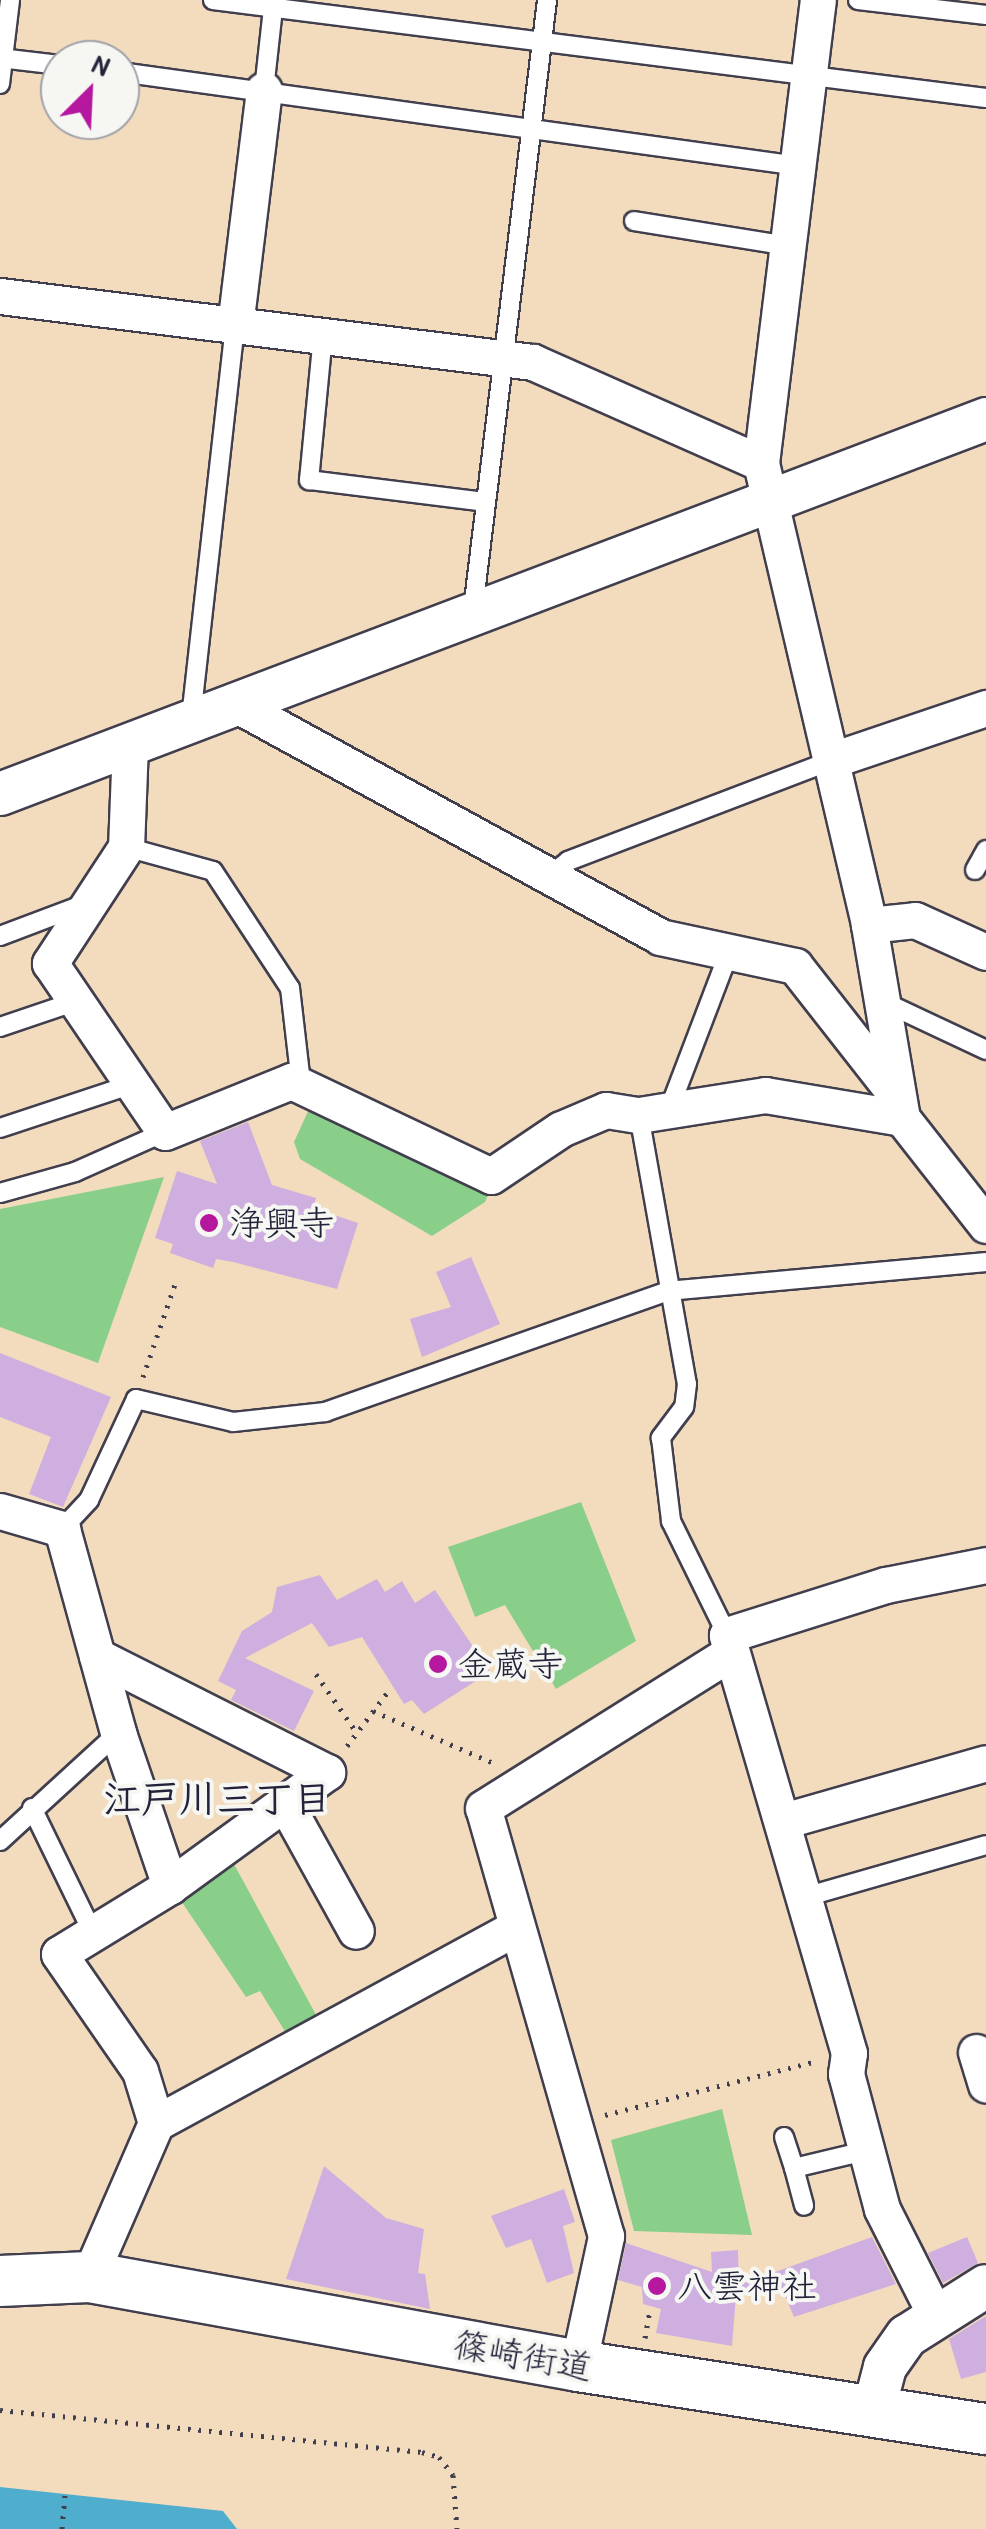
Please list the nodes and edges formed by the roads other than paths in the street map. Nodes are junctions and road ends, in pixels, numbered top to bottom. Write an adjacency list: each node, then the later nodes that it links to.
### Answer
1 (10, 0): 9 (lane)
2 (213, 0): 6 (lane)
3 (548, 0): 8 (lane)
4 (818, 0): 12 (street)
5 (858, 0): 7 (lane)
6 (274, 4): 8 (lane); 14 (lane)
7 (986, 16)
8 (542, 42): 12 (lane); 16 (lane)
9 (1, 58): 10 (lane); 13 (lane)
10 (40, 63)
11 (140, 74): 14 (lane)
12 (809, 76): 15 (lane); 17 (street)
13 (0, 84)
14 (264, 90): 16 (lane); 21 (street)
15 (986, 98)
16 (531, 128): 17 (lane); 23 (lane)
17 (798, 166): 19 (street)
18 (634, 221): 19 (lane)
19 (788, 246): 25 (street)
20 (0, 296): 21 (street)
21 (236, 326): 22 (street); 31 (lane)
22 (324, 336): 23 (street); 26 (lane)
23 (504, 358): 25 (street); 26 (lane)
24 (986, 419): 27 (street)
25 (761, 463): 27 (street)
26 (486, 502): 28 (lane)
27 (767, 506): 28 (street); 33 (street)
28 (472, 616): 29 (street)
29 (237, 705): 31 (street); 38 (street)
30 (984, 715): 33 (street)
31 (190, 723): 32 (street)
32 (130, 744): 34 (street); 35 (street)
33 (832, 760): 38 (lane); 40 (street)
34 (0, 794)
35 (126, 848): 39 (street); 48 (lane)
36 (986, 850): 37 (lane)
37 (975, 870)
38 (549, 876): 43 (street)
39 (92, 902): 41 (lane); 44 (street)
40 (869, 926): 42 (street); 45 (street)
41 (0, 936)
42 (986, 952)
43 (728, 955): 50 (street); 51 (lane)
44 (77, 1000): 46 (lane); 49 (street)
45 (884, 1002): 47 (lane); 50 (street)
46 (0, 1027)
47 (986, 1050)
48 (301, 1083): 51 (street); 53 (street)
49 (133, 1084): 52 (lane); 53 (street)
50 (899, 1108): 51 (street); 55 (street)
51 (655, 1111): 57 (lane)
52 (0, 1128)
53 (165, 1132): 54 (lane)
54 (0, 1193)
55 (986, 1225)
56 (986, 1262): 57 (lane)
57 (668, 1292): 59 (lane); 61 (lane)
58 (0, 1511): 59 (street)
59 (62, 1530): 62 (street)
60 (986, 1565): 61 (street)
61 (728, 1644): 67 (street); 72 (street)
62 (97, 1656): 63 (street); 65 (street)
63 (118, 1734): 66 (lane); 70 (street)
64 (986, 1763): 67 (street)
65 (285, 1803): 70 (street); 73 (street)
66 (32, 1808): 68 (lane); 74 (lane)
67 (783, 1821): 71 (street)
68 (0, 1841)
69 (986, 1845): 71 (lane)
70 (170, 1886): 74 (street)
71 (805, 1897): 77 (street)
72 (514, 1928): 75 (street); 84 (street)
73 (356, 1931)
74 (93, 1933): 75 (street)
75 (156, 2123): 80 (street)
76 (784, 2137): 78 (lane)
77 (865, 2151): 78 (lane); 83 (street)
78 (794, 2168): 79 (lane)
79 (804, 2206)
80 (89, 2278): 81 (main road, 篠崎街道); 84 (main road, 篠崎街道)
81 (0, 2281)
82 (986, 2286): 83 (street)
83 (934, 2314): 85 (street)
84 (578, 2366): 85 (main road, 篠崎街道)
85 (874, 2408): 86 (main road, 篠崎街道)
86 (986, 2429)

